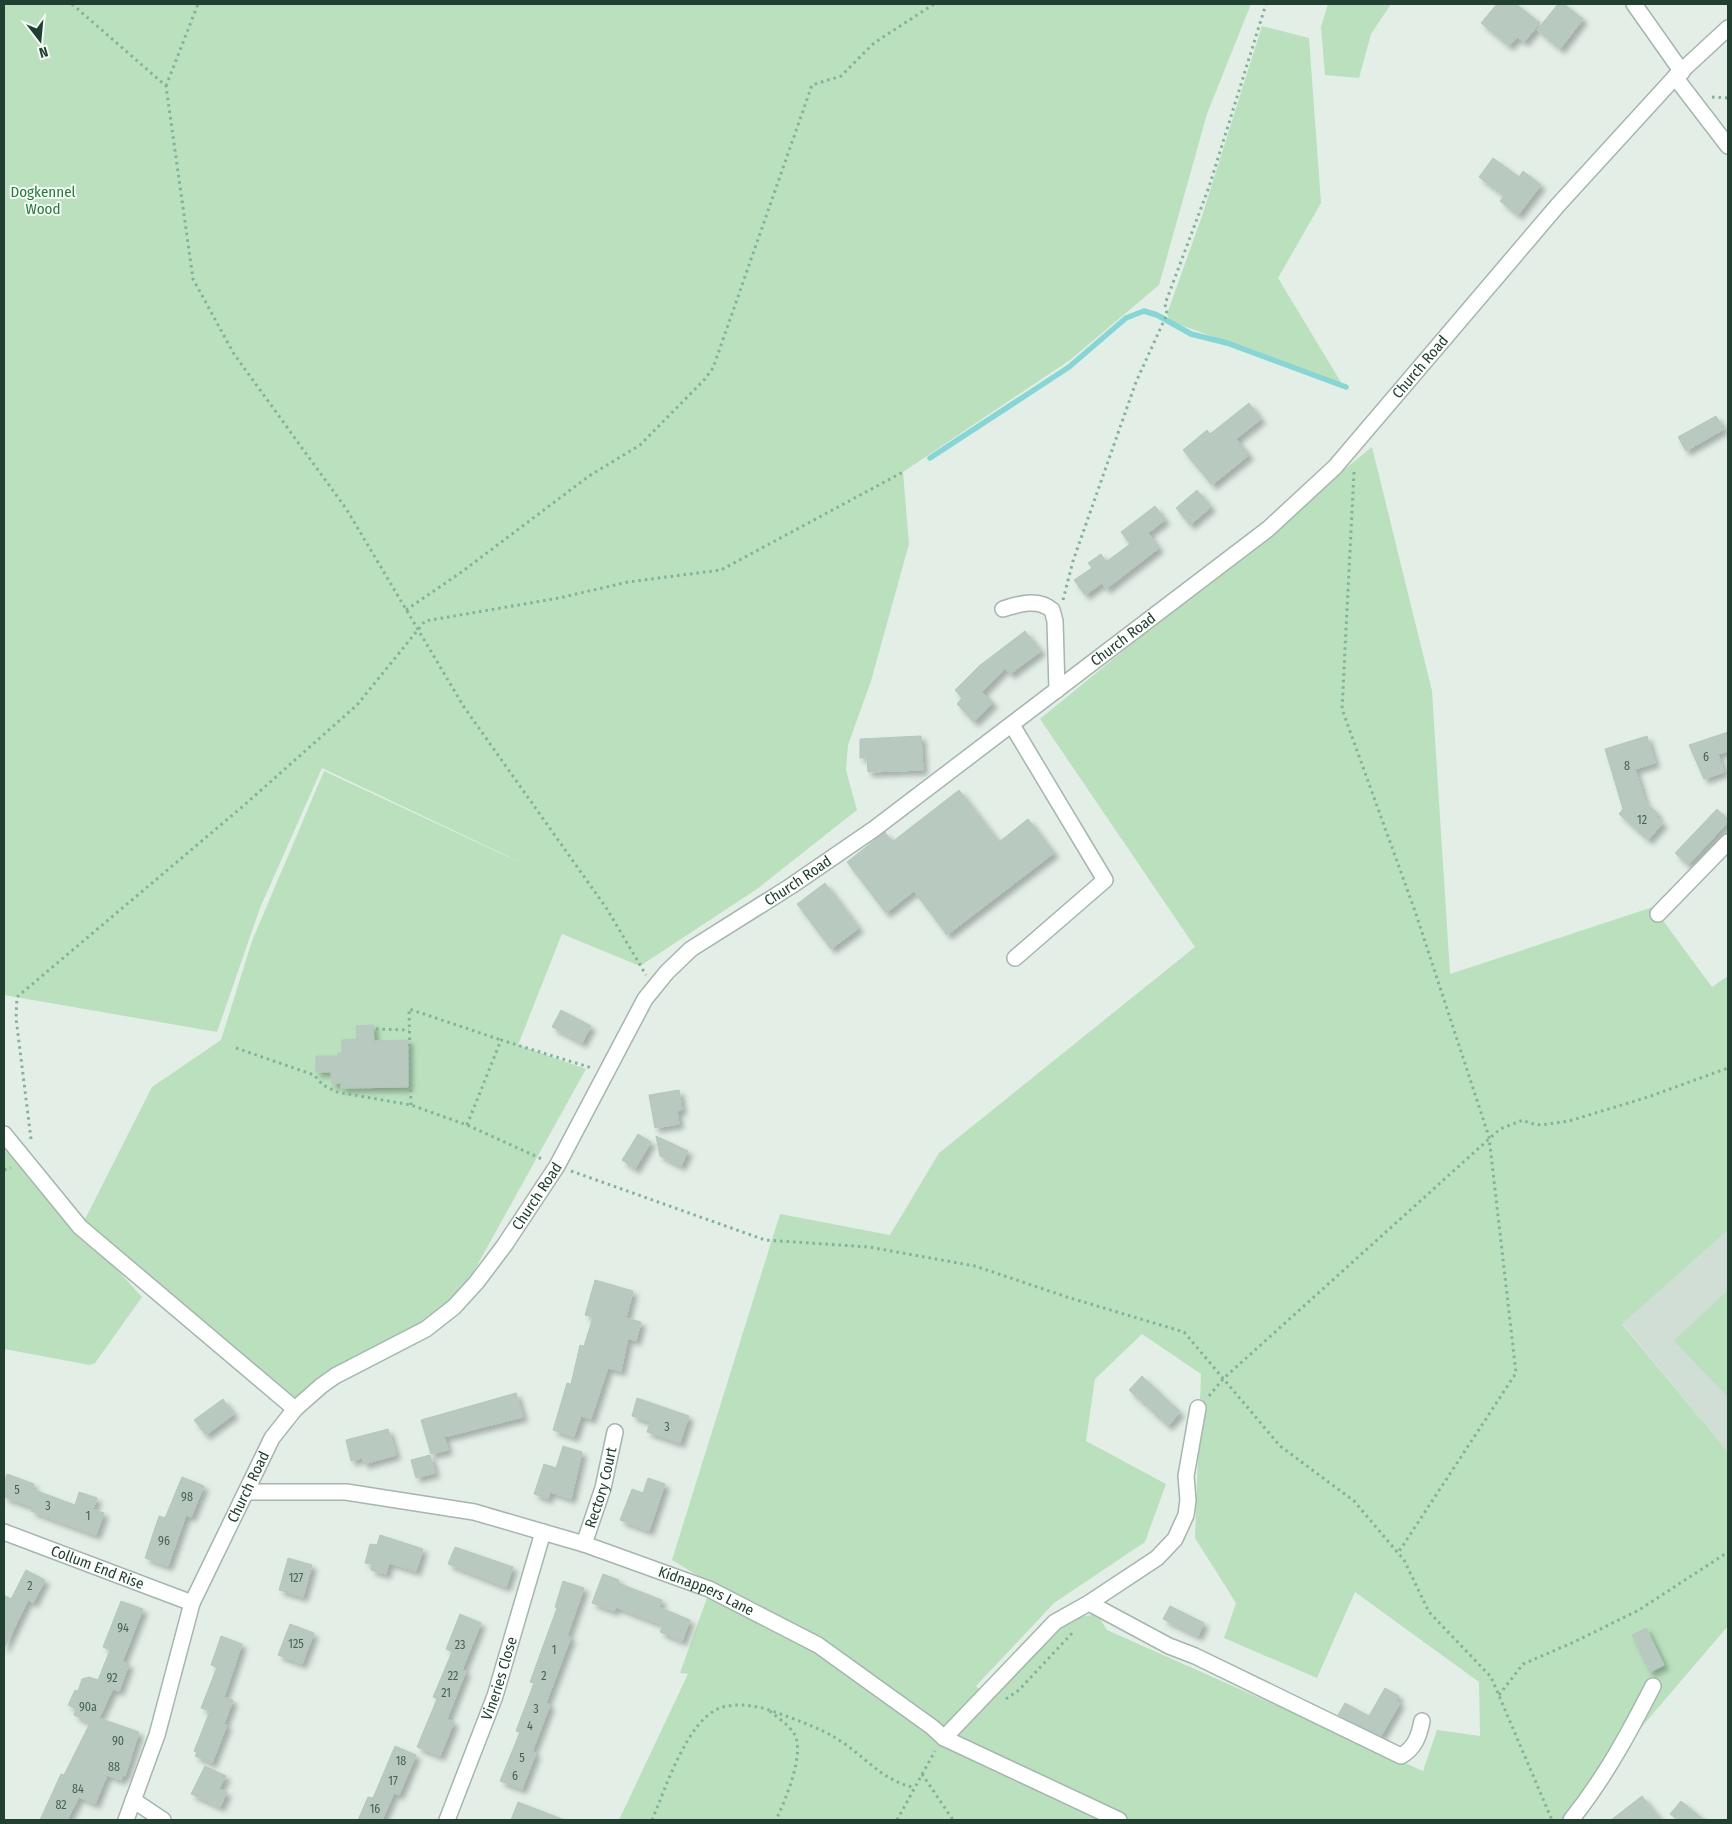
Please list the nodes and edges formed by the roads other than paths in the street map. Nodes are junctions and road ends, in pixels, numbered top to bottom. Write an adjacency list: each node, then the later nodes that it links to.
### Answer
1 (1634, 4): 3 (street)
2 (1728, 28): 3 (street, Church Road)
3 (1678, 75): 4 (street); 6 (street, Church Road)
4 (1728, 146)
5 (1003, 609): 6 (street)
6 (1057, 690): 7 (street, Church Road)
7 (1012, 725): 10 (street); 13 (street, Church Road)
8 (1728, 842): 9 (street)
9 (1658, 914)
10 (1015, 958)
11 (4, 1134): 13 (street)
12 (1198, 1408): 20 (street)
13 (295, 1409): 15 (street, Church Road)
14 (615, 1432): 18 (street, Rectory Court)
15 (246, 1492): 17 (street, Kidnappers Lane); 19 (street, Church Road)
16 (4, 1532): 19 (street, Collum End Rise)
17 (543, 1532): 18 (street, Kidnappers Lane); 27 (street, Vineries Close)
18 (584, 1544): 23 (street, Kidnappers Lane)
19 (192, 1603): 24 (street, Church Road)
20 (1089, 1603): 22 (street); 23 (street)
21 (1653, 1686): 29 (street)
22 (1422, 1721)
23 (944, 1738): 28 (street, Kidnappers Lane)
24 (133, 1800): 25 (street, Church Road); 26 (street)
25 (126, 1820)
26 (163, 1820)
27 (447, 1820)
28 (1119, 1820)
29 (1571, 1820)

